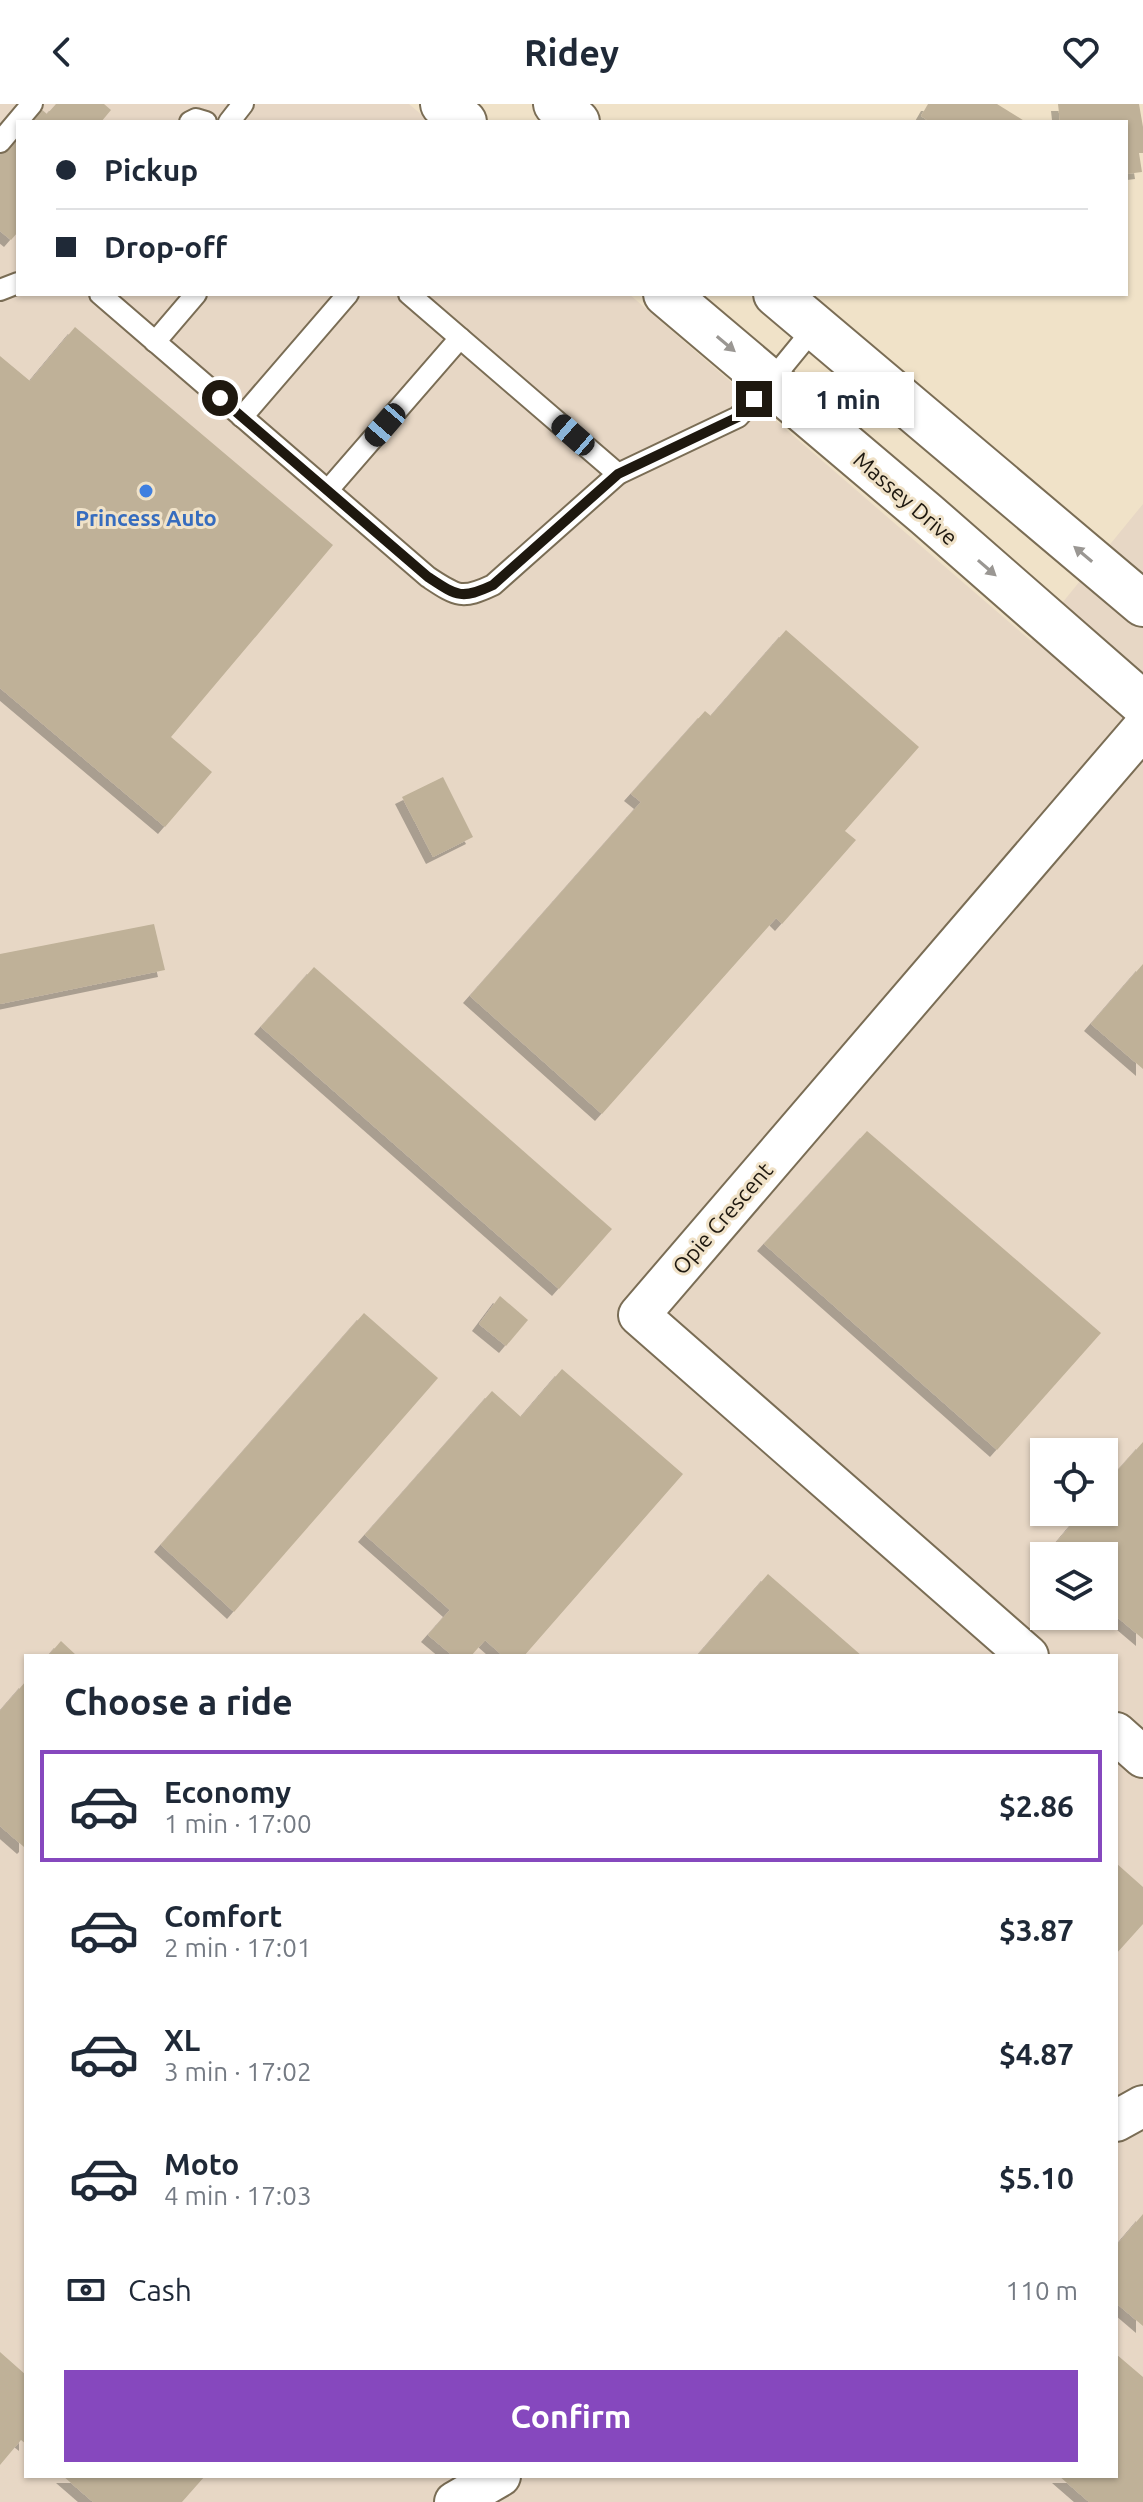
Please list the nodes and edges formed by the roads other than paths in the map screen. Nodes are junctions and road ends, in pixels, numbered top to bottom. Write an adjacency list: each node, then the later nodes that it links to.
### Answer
1 (32, 104): 5 (lane)
2 (243, 104): 6 (lane)
3 (443, 104): 7 (street)
4 (556, 104): 8 (street)
5 (19, 120)
6 (231, 120)
7 (462, 120)
8 (575, 120)
9 (16, 123): 10 (lane)
10 (0, 142)
11 (102, 296): 19 (lane)
12 (194, 296): 19 (lane)
13 (346, 296): 21 (lane)
14 (412, 296): 18 (lane)
15 (668, 296): 20 (street, Massey Drive, one-way to 20)
16 (778, 296): 17 (street)
17 (815, 327): 20 (lane); 24 (street, one-way to 17)
18 (460, 338): 22 (lane); 23 (lane)
19 (155, 342): 21 (lane)
20 (770, 382): 22 (lane); 25 (street, Massey Drive, one-way to 25)
21 (242, 417): 23 (lane)
22 (618, 474): 23 (lane)
23 (328, 490)
24 (1143, 604)
25 (1143, 704)
26 (1143, 728): 27 (street, Opie Crescent)
27 (1026, 1654)
28 (1118, 1735): 29 (street)
29 (1143, 1757)
30 (1143, 2106): 31 (street)
31 (1118, 2120)
32 (497, 2478): 33 (street)
33 (455, 2502)

